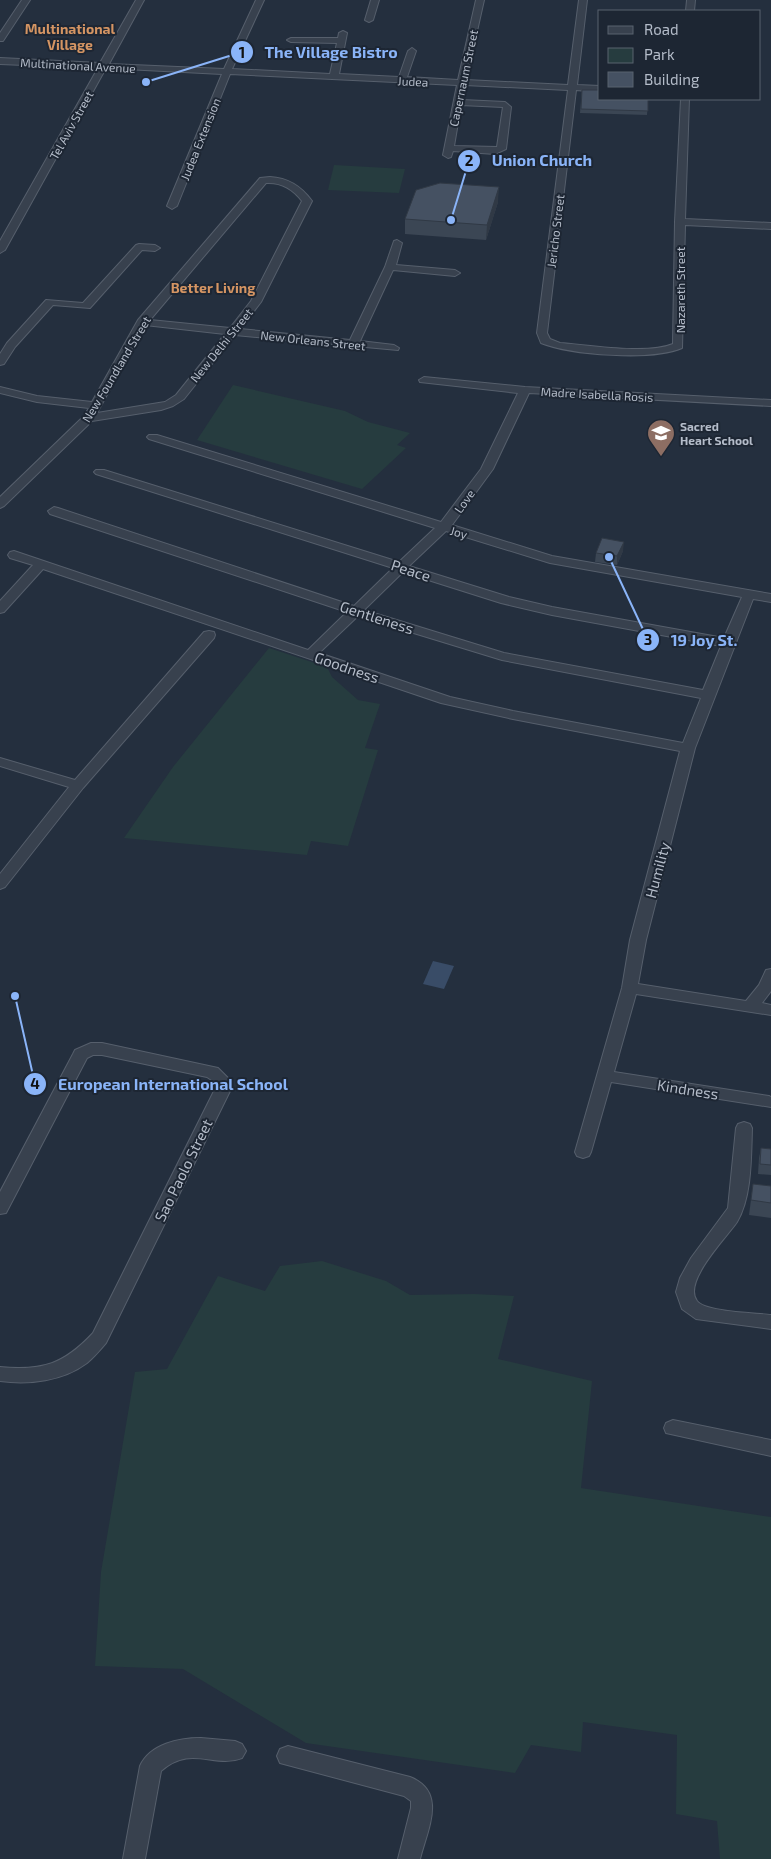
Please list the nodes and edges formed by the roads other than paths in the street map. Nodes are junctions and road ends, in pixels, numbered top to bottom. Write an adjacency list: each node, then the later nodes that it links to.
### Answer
1 (26, 0): 8 (street)
2 (140, 0): 12 (street, Tel Aviv Street)
3 (260, 0): 13 (street)
4 (375, 0): 7 (street)
5 (480, 0): 16 (street, Capernaum Street)
6 (583, 0): 17 (street, Jericho Street)
7 (369, 20)
8 (0, 39)
9 (291, 40): 14 (street)
10 (412, 51): 15 (street)
11 (0, 61): 12 (street, Multinational Avenue)
12 (103, 66): 13 (street, Multinational Avenue); 27 (street, Tel Aviv Street)
13 (227, 72): 14 (street, Judea); 22 (street, Judea Extension)
14 (334, 77): 15 (street, Judea)
15 (402, 81): 16 (street, Judea)
16 (462, 83): 17 (street, Judea); 20 (street, Capernaum Street)
17 (573, 88): 18 (street, Judea); 32 (street, Jericho Street)
18 (598, 89)
19 (685, 100): 23 (street, Nazareth Street)
20 (457, 102): 20 (street, Capernaum Street)
21 (263, 180): 30 (street, New Foundland Street); 31 (street, New Delhi Street)
22 (172, 206)
23 (680, 222): 24 (street); 32 (street, Nazareth Street)
24 (771, 226)
25 (397, 243): 28 (street)
26 (155, 248): 35 (street)
27 (0, 250)
28 (390, 267): 29 (street); 33 (street)
29 (456, 273)
30 (142, 322): 31 (street, New Orleans Street); 40 (street, New Foundland Street)
31 (230, 331): 33 (street, New Orleans Street); 41 (street, New Delhi Street)
32 (545, 341)
33 (353, 344): 34 (street, New Orleans Street)
34 (394, 348)
35 (0, 362)
36 (424, 380): 38 (street, Madre Isabella Rosis)
37 (0, 390): 40 (street)
38 (525, 390): 39 (street, Madre Isabella Rosis); 46 (street, Love)
39 (771, 403)
40 (96, 406): 41 (street, New Foundland Street)
41 (89, 418): 44 (street, New Foundland Street)
42 (153, 438): 46 (street, Joy)
43 (100, 472): 49 (street, Peace)
44 (0, 504)
45 (54, 511): 53 (street, Gentleness)
46 (444, 527): 49 (street, Love); 50 (street, Joy)
47 (14, 554): 48 (street, Goodness)
48 (41, 564): 52 (street); 56 (street, Goodness)
49 (403, 567): 53 (street, Love); 55 (street, Peace)
50 (749, 594): 51 (street, Joy); 55 (street, Humility)
51 (771, 598)
52 (0, 609)
53 (356, 611): 56 (street, Love); 57 (street, Gentleness)
54 (209, 635): 60 (street)
55 (728, 643): 57 (street, Humility)
56 (310, 655): 58 (street, Goodness)
57 (708, 695): 58 (street, Humility)
58 (688, 748): 63 (street, Humility)
59 (0, 762): 60 (street)
60 (78, 785): 61 (street)
61 (3, 875)
62 (771, 974): 64 (street)
63 (630, 988): 64 (street); 66 (street, Humility)
64 (750, 1006): 65 (street)
65 (771, 1010)
66 (606, 1076): 67 (street, Kindness); 69 (street, Humility)
67 (770, 1102)
68 (744, 1128): 71 (street)
69 (583, 1152)
70 (0, 1208): 72 (street, Sao Paolo Street)
71 (771, 1322)
72 (0, 1374)
73 (674, 1428): 74 (street)
74 (771, 1448)
75 (235, 1751): 77 (street)
76 (288, 1756): 78 (street)
77 (134, 1859)
78 (409, 1859)

